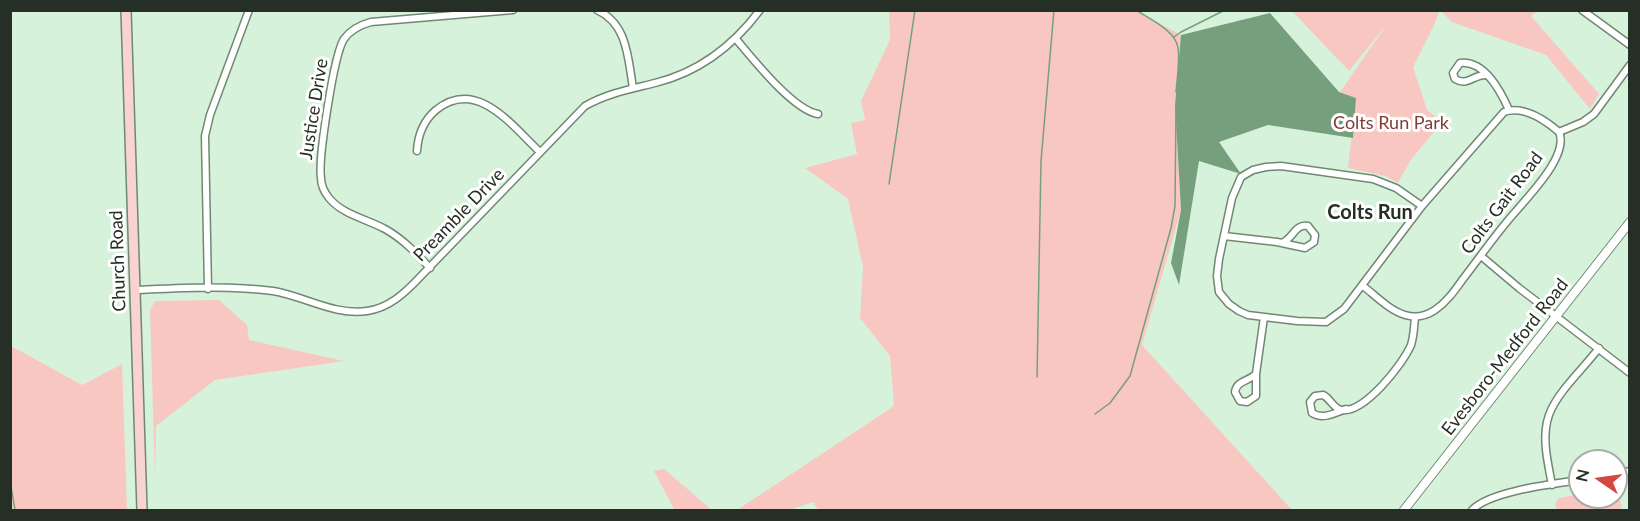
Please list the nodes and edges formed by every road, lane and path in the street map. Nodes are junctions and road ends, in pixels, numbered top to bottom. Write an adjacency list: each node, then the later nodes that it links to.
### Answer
1 (126, 10): 26 (main road, Church Road)
2 (249, 10): 25 (street)
3 (513, 10): 7 (street, Justice Drive)
4 (597, 10): 12 (street)
5 (760, 10): 8 (street, Preamble Drive)
6 (1582, 10): 9 (street)
7 (441, 13): 23 (street, Justice Drive)
8 (736, 39): 12 (street, Preamble Drive); 14 (street)
9 (1629, 45)
10 (1629, 65): 15 (street)
11 (1486, 75): 11 (street); 13 (street)
12 (633, 88): 17 (street, Preamble Drive)
13 (1509, 110): 15 (street); 18 (street)
14 (818, 114)
15 (1559, 132): 22 (street, Colts Gait Road)
16 (417, 151): 17 (street)
17 (540, 152): 23 (street, Preamble Drive)
18 (1422, 206): 20 (street); 24 (street)
19 (1629, 222): 27 (street, Evesboro-Medford Road)
20 (1224, 236): 21 (street); 28 (street)
21 (1282, 243): 21 (street)
22 (1481, 256): 27 (street); 29 (street, Colts Gait Road)
23 (430, 268): 25 (street, Preamble Drive)
24 (1364, 286): 28 (street); 29 (street)
25 (208, 289): 26 (street, Preamble Drive)
26 (135, 290): 36 (main road, Church Road)
27 (1556, 315): 30 (street); 37 (street, Evesboro-Medford Road)
28 (1264, 317): 32 (street)
29 (1415, 317): 33 (street)
30 (1599, 348): 31 (street); 35 (street)
31 (1629, 373)
32 (1256, 374): 32 (street)
33 (1347, 410): 33 (street)
34 (1568, 482): 35 (street)
35 (1552, 485): 38 (street)
36 (142, 510)
37 (1404, 510)
38 (1472, 510)

